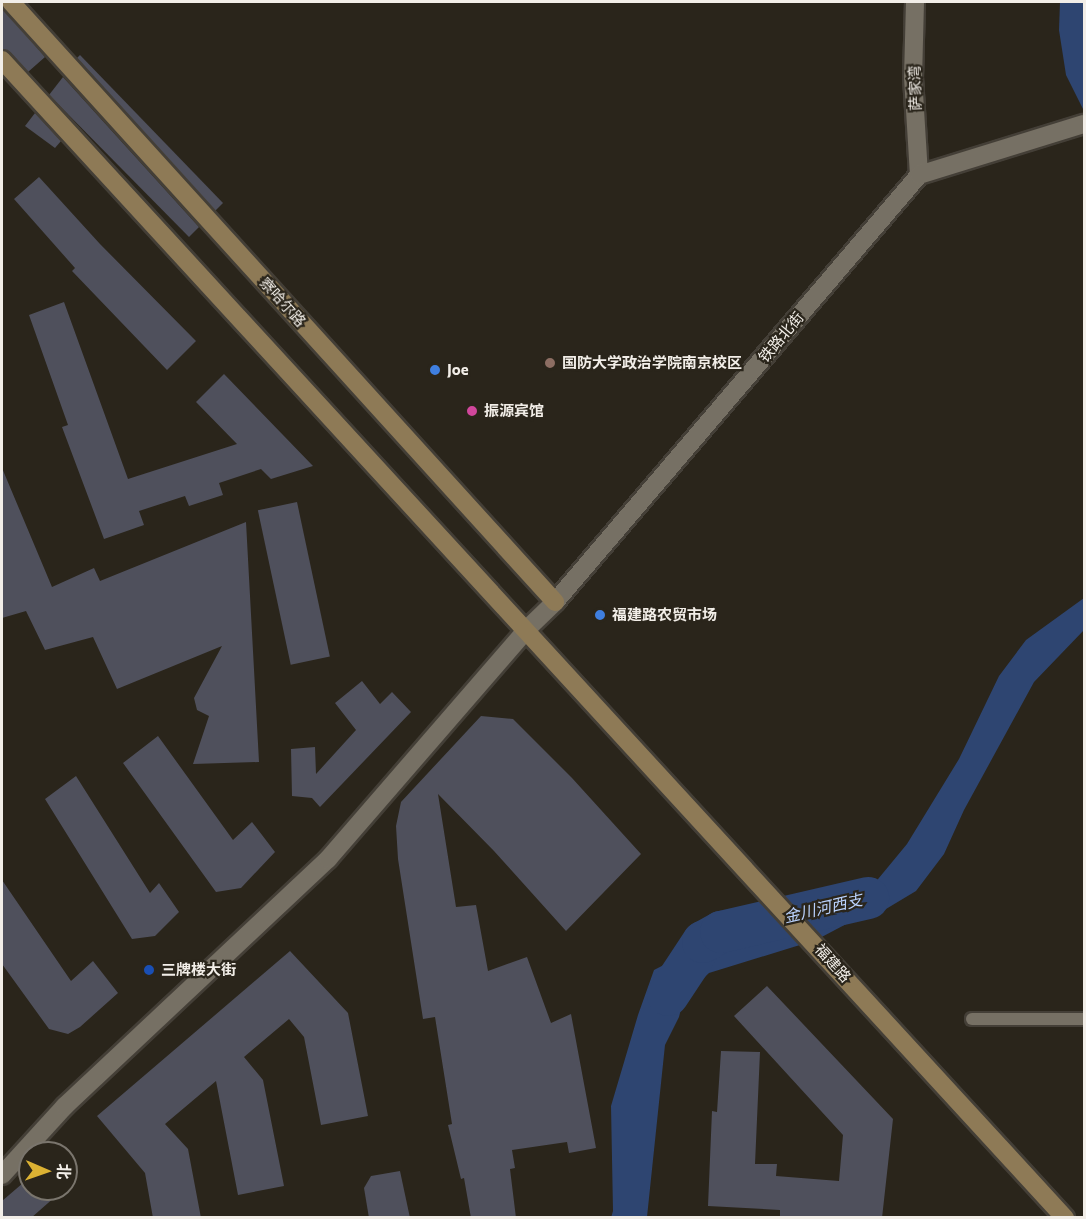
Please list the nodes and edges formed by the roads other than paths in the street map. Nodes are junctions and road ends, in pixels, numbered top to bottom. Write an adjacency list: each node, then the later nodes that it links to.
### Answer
1 (11, 2): 6 (main road, 察哈尔路)
2 (915, 2): 5 (street, 萨家湾)
3 (2, 60): 7 (main road)
4 (1084, 124): 5 (street)
5 (919, 175): 6 (street, 铁路北街)
6 (555, 602): 7 (street, 铁路北街)
7 (527, 629): 10 (street); 11 (main road, 福建路)
8 (972, 1019): 9 (lane)
9 (1084, 1019)
10 (2, 1175)
11 (1065, 1218)

